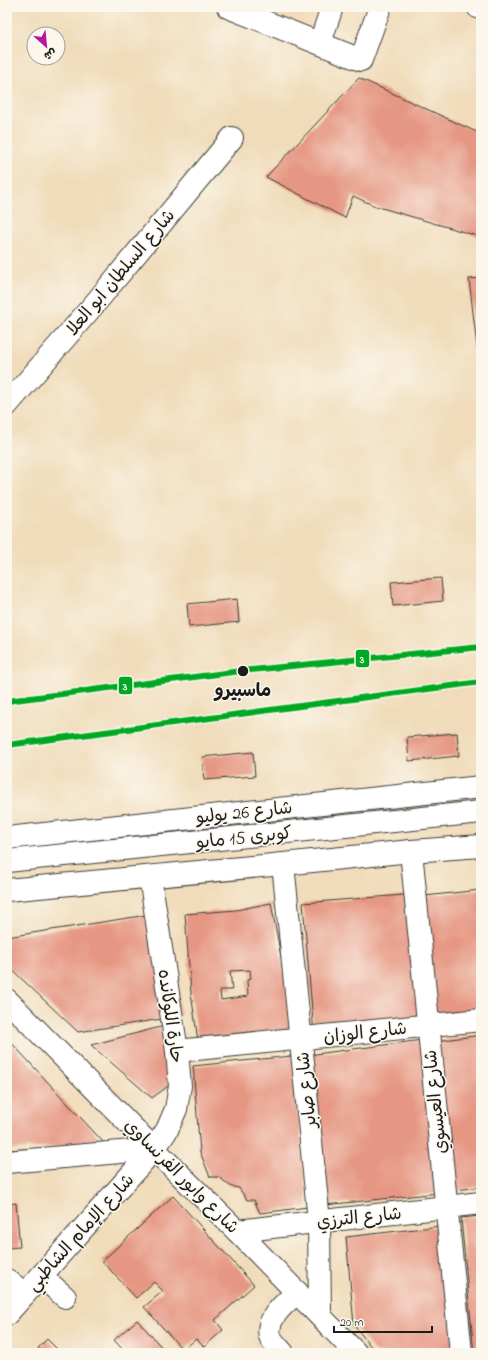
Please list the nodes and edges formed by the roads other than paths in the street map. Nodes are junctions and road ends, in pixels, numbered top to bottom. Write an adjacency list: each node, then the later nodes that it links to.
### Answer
1 (228, 7): 6 (main road)
2 (332, 7): 6 (main road)
3 (380, 7): 6 (main road)
4 (478, 7): 5 (main road)
5 (481, 8)
6 (320, 43)
7 (232, 138): 8 (main road, شارع السلطان ابو العلا)
8 (7, 405)
9 (481, 787): 11 (main road, شارع 26 يوليو)
10 (481, 812): 14 (main road, كوبرى 15 مايو)
11 (7, 838)
12 (481, 846): 13 (main road)
13 (411, 851): 15 (main road); 20 (main road, شارع العيسوي)
14 (7, 861)
15 (283, 864): 16 (main road); 21 (main road, شارع صابر)
16 (150, 877): 17 (main road); 22 (main road, حارة اللوكانده)
17 (7, 890)
18 (7, 1000): 23 (main road, شارع وابور الفرنساوي)
19 (481, 1020): 20 (main road, شارع الوزان)
20 (428, 1026): 21 (main road, شارع الوزان); 26 (main road, شارع العيسوي)
21 (301, 1039): 22 (main road, شارع الوزان); 27 (main road, شارع صابر)
22 (177, 1051): 23 (main road, حارة اللوكانده)
23 (154, 1149): 24 (main road); 28 (main road, شارع وابور الفرنساوي); 29 (main road, شارع الإمام الشاطبي)
24 (7, 1162)
25 (481, 1203): 26 (main road, شارع الترزي)
26 (446, 1207): 27 (main road, شارع الترزي); 38 (main road, شارع العيسوي)
27 (319, 1221): 28 (main road, شارع الترزي); 35 (main road, شارع صابر)
28 (237, 1231): 31 (main road, شارع وابور الفرنساوي)
29 (41, 1276): 32 (main road, شارع الإمام الشاطبي); 33 (main road)
30 (7, 1280): 32 (main road)
31 (297, 1292): 35 (main road, شارع وابور الفرنساوي); 36 (main road)
32 (25, 1294): 34 (main road, شارع الإمام الشاطبي)
33 (64, 1297)
34 (7, 1314)
35 (320, 1316): 37 (main road, شارع وابور الفرنساوي)
36 (283, 1353)
37 (356, 1353)
38 (461, 1353)

